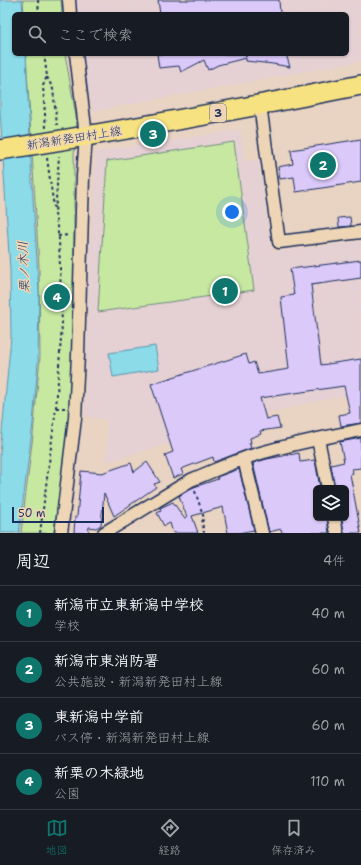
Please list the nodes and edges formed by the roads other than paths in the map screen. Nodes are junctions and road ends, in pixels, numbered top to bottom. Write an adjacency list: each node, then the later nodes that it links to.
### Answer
1 (68, 0): 2 (street)
2 (70, 12)
3 (76, 56): 6 (street)
4 (361, 85): 5 (main road, 新潟新発田村上線 / 3)
5 (260, 106): 6 (main road, 新潟新発田村上線 / 3); 8 (street)
6 (80, 137): 7 (main road, 新潟新発田村上線 / 3); 15 (street)
7 (0, 150)
8 (361, 232)
9 (361, 430): 10 (street)
10 (318, 439): 11 (street); 12 (street)
11 (244, 459): 14 (street); 17 (street)
12 (327, 485)
13 (335, 521): 18 (street)
14 (125, 528): 16 (street)
15 (61, 533)
16 (104, 533)
17 (262, 533)
18 (337, 533)

